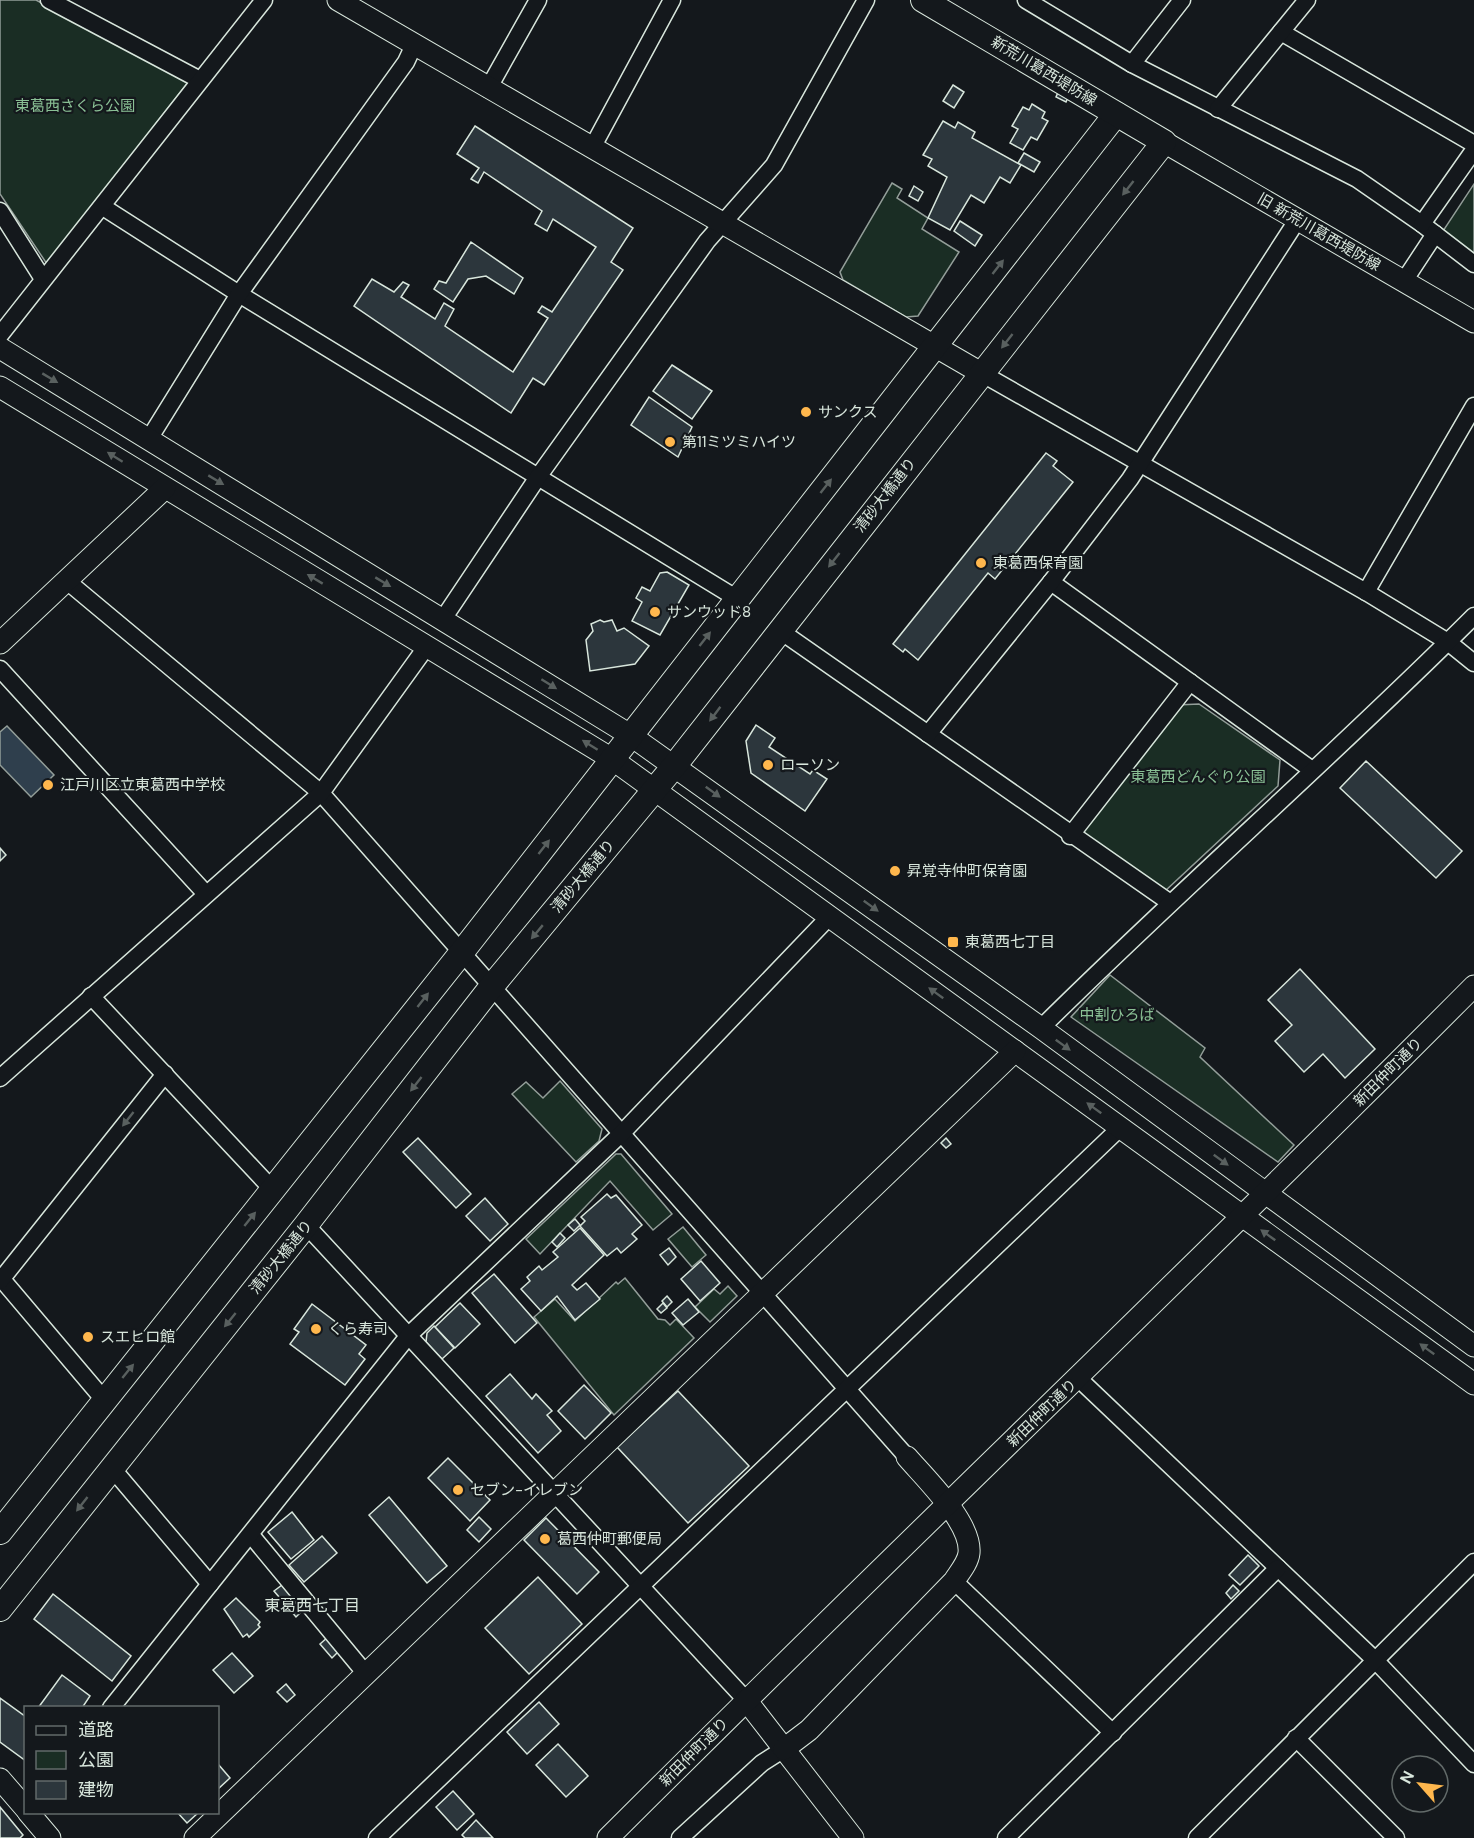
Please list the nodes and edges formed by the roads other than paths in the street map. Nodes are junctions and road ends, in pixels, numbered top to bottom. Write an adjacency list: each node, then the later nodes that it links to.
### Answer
1 (49, 0): 14 (street)
2 (264, 0): 14 (street)
3 (338, 0): 12 (street)
4 (538, 0): 15 (street)
5 (672, 0): 20 (street)
6 (866, 0): 25 (street)
7 (923, 0): 17 (main road, 新荒川葛西堤防線)
8 (1026, 0): 13 (street)
9 (1182, 0): 13 (street)
10 (1307, 0): 11 (street)
11 (1281, 32): 16 (street); 19 (street)
12 (414, 45): 15 (street); 30 (street)
13 (1132, 64): 16 (street)
14 (200, 80): 22 (street)
15 (488, 89): 20 (street)
16 (1218, 109): 26 (street)
17 (1116, 114): 18 (main road, 新荒川葛西堤防線); 33 (main road, one-way to 17)
18 (1164, 142): 24 (street, 旧 新荒川葛西堤防線); 35 (main road, 清砂大橋通り, one-way to 35)
19 (1474, 144)
20 (592, 148): 25 (street)
21 (1474, 150): 26 (street)
22 (103, 207): 28 (street); 30 (street)
23 (0, 211): 28 (street)
24 (1298, 219): 29 (street, 旧 新荒川葛西堤防線); 39 (street)
25 (723, 224): 33 (street); 40 (street)
26 (1429, 229): 27 (street); 29 (street)
27 (1474, 264)
28 (43, 279): 32 (street)
29 (1404, 281): 31 (street, 旧 新荒川葛西堤防線)
30 (239, 294): 38 (street); 40 (street)
31 (1474, 322)
32 (0, 335)
33 (937, 346): 35 (street); 45 (main road, one-way to 33)
34 (0, 348): 38 (street, one-way to 38)
35 (981, 373): 39 (street); 48 (main road, 清砂大橋通り, one-way to 48)
36 (0, 387): 41 (street, one-way to 36)
37 (1474, 406): 44 (street)
38 (149, 439): 47 (street, one-way to 47)
39 (1141, 465): 43 (street); 44 (street)
40 (538, 477): 45 (street); 47 (street)
41 (165, 488): 42 (street); 51 (street, one-way to 41)
42 (67, 581): 50 (street); 61 (street)
43 (1051, 582): 54 (street); 55 (street)
44 (1366, 592): 49 (street)
45 (736, 598): 56 (main road, one-way to 45)
46 (1474, 616): 49 (street)
47 (442, 619): 56 (street, one-way to 56)
48 (779, 630): 55 (street); 58 (main road, 清砂大橋通り, one-way to 58)
49 (1448, 642): 52 (street); 59 (street)
50 (0, 643)
51 (428, 646): 57 (street, one-way to 51); 61 (street)
52 (1474, 663)
53 (0, 669): 63 (street)
54 (1190, 682): 59 (street); 62 (street)
55 (928, 734): 62 (street)
56 (630, 735): 57 (main road); 58 (street)
57 (612, 759): 60 (street); 66 (main road, one-way to 57)
58 (675, 765): 60 (main road, 清砂大橋通り); 70 (street, one-way to 70)
59 (1312, 770): 64 (street)
60 (656, 790): 65 (street); 67 (main road, 清砂大橋通り, one-way to 67)
61 (321, 793): 63 (street); 66 (street)
62 (1071, 836): 64 (street)
63 (206, 894): 69 (street)
64 (1169, 902): 70 (street)
65 (830, 916): 71 (street, one-way to 65); 75 (street)
66 (462, 952): 67 (street); 76 (main road, one-way to 66)
67 (492, 986): 75 (street); 79 (main road, 清砂大橋通り, one-way to 79)
68 (1474, 986): 77 (street, 新田仲町通り)
69 (91, 996): 72 (street); 73 (street)
70 (1041, 1028): 77 (street, one-way to 77)
71 (1015, 1051): 74 (street, one-way to 71); 81 (street)
72 (165, 1074): 76 (street); 80 (street, one-way to 80)
73 (0, 1078)
74 (1121, 1127): 78 (street); 86 (street)
75 (622, 1133): 81 (street); 82 (street)
76 (273, 1190): 87 (main road, one-way to 76)
77 (1267, 1194): 78 (street, 新田仲町通り); 83 (street)
78 (1244, 1217): 84 (street, 新田仲町通り); 85 (street, one-way to 78)
79 (306, 1225): 82 (street); 89 (main road, 清砂大橋通り, one-way to 89)
80 (0, 1279): 87 (street)
81 (762, 1293): 86 (street); 90 (street)
82 (410, 1335): 90 (street); 93 (street)
83 (1474, 1346)
84 (1078, 1378): 91 (street, 新田仲町通り); 95 (street)
85 (1474, 1384)
86 (847, 1389): 88 (street); 98 (street)
87 (105, 1401): 92 (main road)
88 (907, 1457): 91 (street)
89 (111, 1467): 97 (street); 99 (main road, 清砂大橋通り, one-way to 99)
90 (555, 1494): 98 (street); 101 (street)
91 (947, 1504): 96 (street); 102 (street, 新田仲町通り)
92 (0, 1532)
93 (251, 1535): 97 (street); 101 (street)
94 (1474, 1562): 100 (street)
95 (1278, 1568): 100 (street); 104 (street)
96 (954, 1581): 104 (street); 106 (street)
97 (210, 1584): 103 (street)
98 (639, 1586): 102 (street); 113 (street)
99 (0, 1609)
100 (1375, 1660): 105 (street); 107 (street)
101 (366, 1674): 112 (street)
102 (746, 1700): 106 (street); 114 (street, 新田仲町通り)
103 (112, 1706)
104 (1113, 1733): 117 (street)
105 (1296, 1738): 118 (street); 119 (street)
106 (784, 1749): 115 (street); 116 (street)
107 (1474, 1764)
108 (0, 1779): 109 (street)
109 (24, 1807)
110 (30, 1814): 111 (street)
111 (50, 1838)
112 (195, 1838)
113 (377, 1838)
114 (608, 1838)
115 (680, 1838)
116 (853, 1838)
117 (1006, 1838)
118 (1197, 1838)
119 (1396, 1838)

